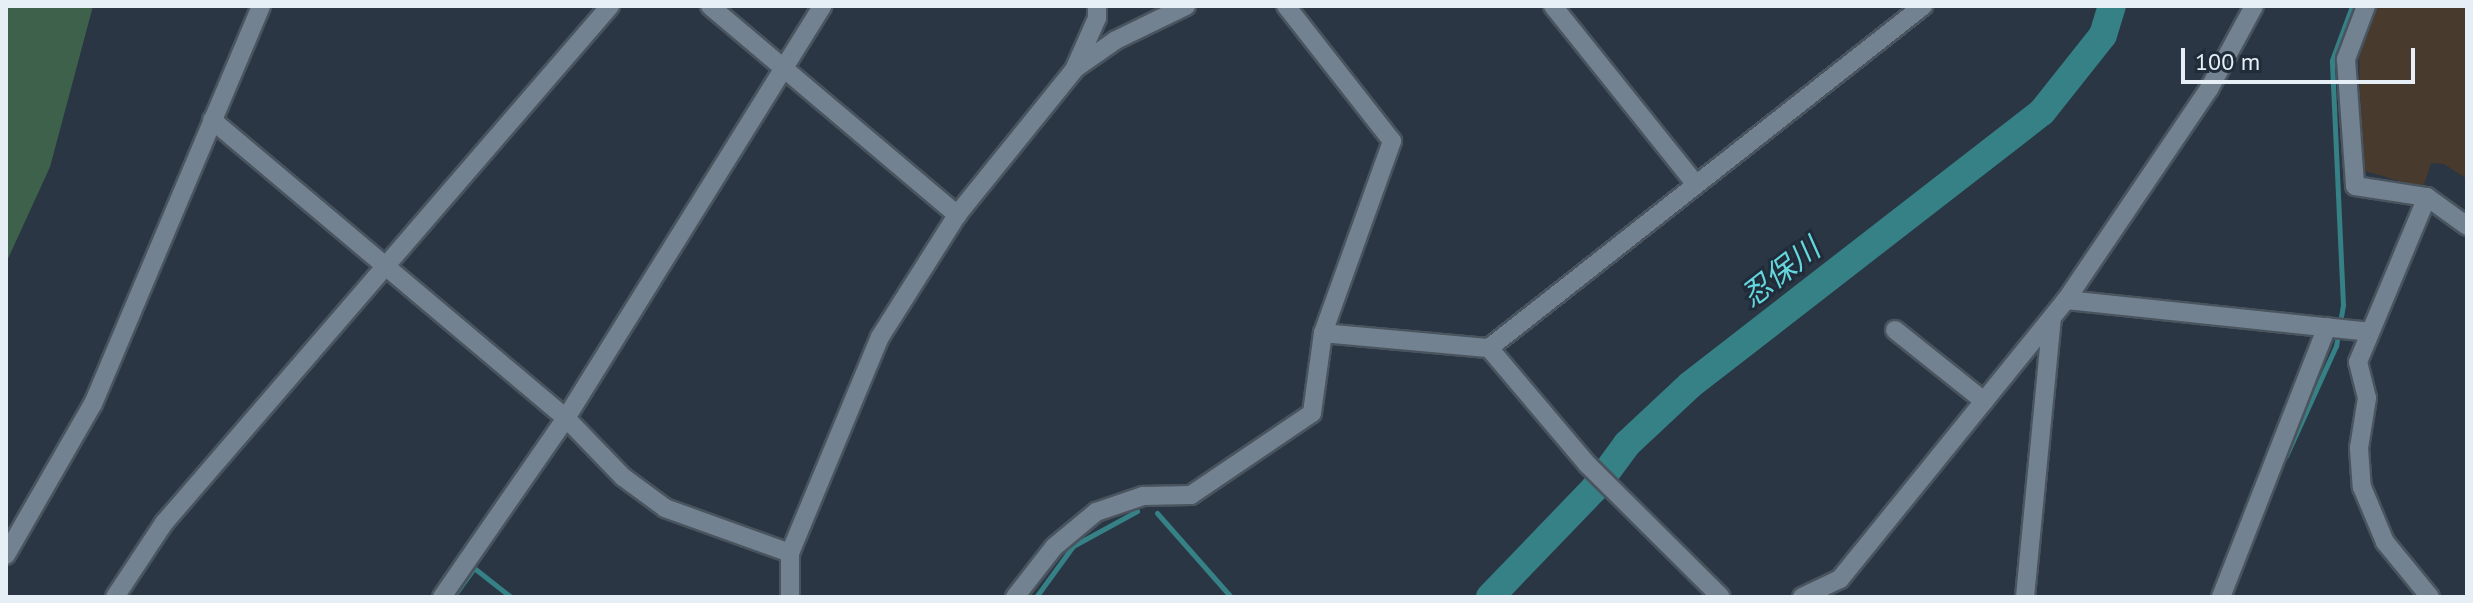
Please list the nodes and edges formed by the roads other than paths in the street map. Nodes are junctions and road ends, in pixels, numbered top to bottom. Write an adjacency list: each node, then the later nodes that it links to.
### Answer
1 (261, 6): 14 (street)
2 (610, 6): 19 (street)
3 (710, 6): 12 (street)
4 (822, 6): 12 (street)
5 (1097, 6): 13 (street)
6 (1186, 6): 13 (street)
7 (1286, 6): 25 (street)
8 (1553, 6): 15 (street)
9 (1923, 6): 15 (street)
10 (2254, 6): 20 (street)
11 (2366, 6): 16 (street)
12 (783, 67): 17 (street); 28 (street)
13 (1074, 70): 17 (street)
14 (212, 120): 19 (street); 30 (street)
15 (1694, 182): 26 (street)
16 (2427, 197): 18 (street); 24 (street)
17 (957, 215): 29 (street)
18 (2467, 226)
19 (386, 267): 28 (street); 31 (street)
20 (2066, 300): 21 (street); 22 (street)
21 (2052, 318): 27 (street); 37 (street)
22 (2327, 327): 24 (street); 38 (street)
23 (1895, 330): 27 (street)
24 (2369, 332): 39 (street)
25 (1323, 333): 26 (street); 34 (street)
26 (1489, 348): 35 (street)
27 (1984, 401): 36 (street)
28 (566, 418): 29 (street); 32 (street)
29 (790, 553): 33 (street)
30 (6, 555)
31 (115, 597)
32 (442, 597)
33 (790, 597)
34 (1015, 597)
35 (1721, 597)
36 (1802, 597)
37 (2025, 597)
38 (2221, 597)
39 (2430, 597)

